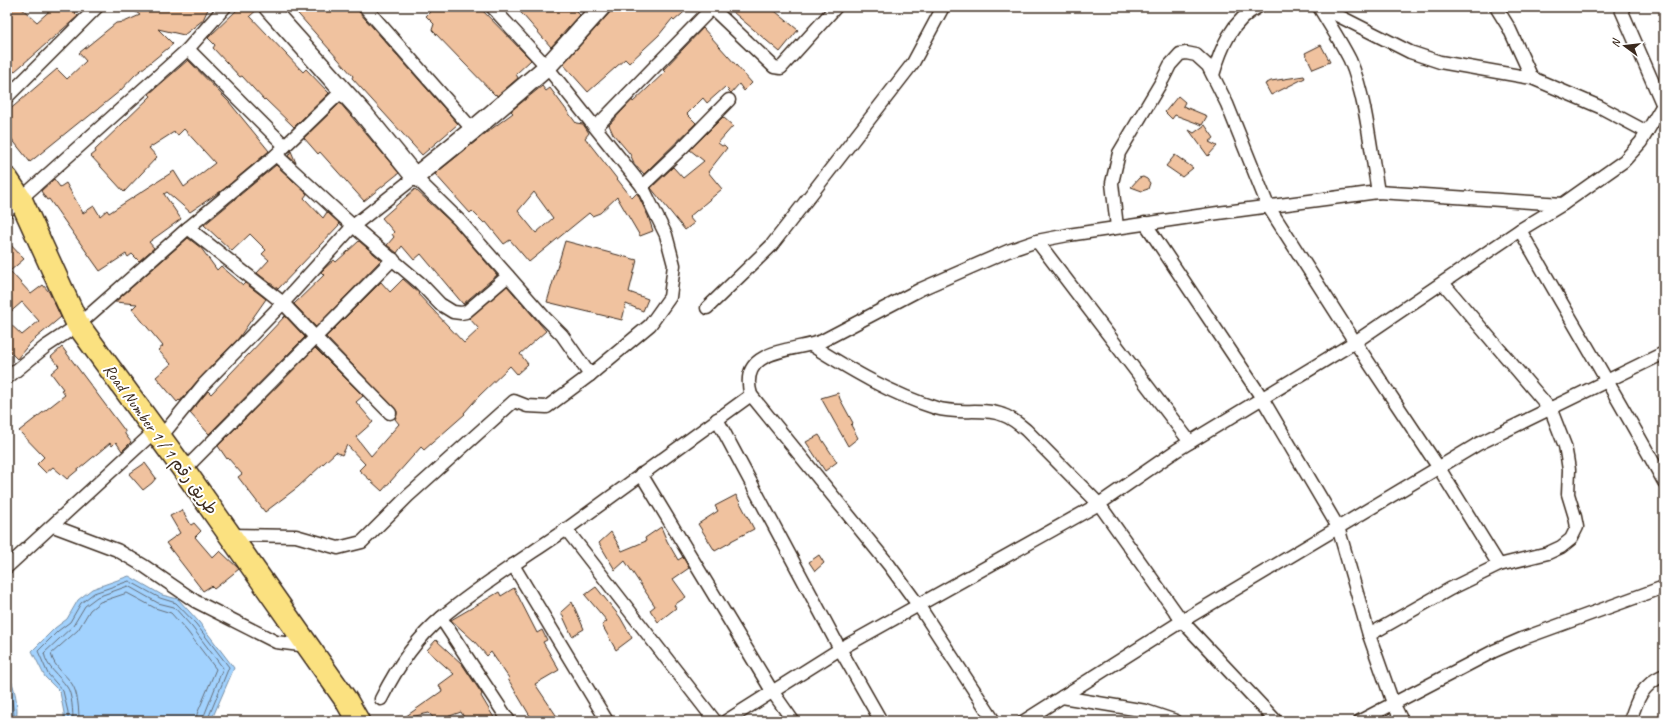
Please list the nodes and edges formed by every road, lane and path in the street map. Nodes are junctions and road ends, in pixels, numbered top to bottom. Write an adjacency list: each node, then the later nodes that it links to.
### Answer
1 (97, 7): 19 (street)
2 (225, 7): 14 (street)
3 (268, 7): 18 (street)
4 (365, 7): 23 (street)
5 (492, 7): 15 (street)
6 (601, 7): 15 (street)
7 (836, 7): 13 (street)
8 (943, 7): 44 (street)
9 (1258, 7): 16 (street)
10 (1320, 7): 17 (street); 30 (street)
11 (1496, 7): 17 (street)
12 (1620, 7): 21 (street)
13 (712, 8): 22 (street)
14 (188, 50): 25 (street); 32 (street)
15 (547, 66): 22 (street); 23 (street)
16 (1212, 75): 33 (street); 36 (street)
17 (1532, 78): 24 (street)
18 (343, 90): 25 (street); 27 (street)
19 (7, 97)
20 (729, 100): 29 (street)
21 (1663, 106): 24 (street)
22 (596, 127): 29 (street)
23 (473, 130): 27 (street)
24 (1647, 132): 31 (street)
25 (285, 146): 26 (street)
26 (276, 155): 35 (street); 37 (street)
27 (415, 177): 35 (street); 41 (street)
28 (7, 179): 32 (highway, Road Number 1 / طريق رقم 1)
29 (642, 186): 50 (street)
30 (1378, 192): 31 (street); 33 (street)
31 (1563, 204): 38 (street)
32 (14, 205): 45 (highway, Road Number 1 / طريق رقم 1)
33 (1268, 206): 34 (street); 47 (street)
34 (1145, 223): 36 (street); 54 (street)
35 (353, 226): 40 (street); 43 (street)
36 (1117, 227): 39 (street)
37 (188, 228): 43 (street); 45 (street)
38 (1520, 230): 42 (street); 52 (street)
39 (1037, 241): 48 (street); 59 (street)
40 (393, 259): 41 (street); 46 (street)
41 (508, 276): 50 (street)
42 (1443, 282): 47 (street); 55 (street)
43 (283, 303): 46 (street); 58 (street)
44 (707, 308)
45 (78, 325): 51 (street); 58 (highway, Road Number 1 / طريق رقم 1)
46 (316, 338): 56 (street); 61 (street)
47 (1355, 342): 54 (street); 60 (street)
48 (811, 345): 53 (street); 64 (street)
49 (1664, 353): 52 (street)
50 (590, 375): 68 (street)
51 (7, 378)
52 (1606, 380): 55 (street); 63 (street)
53 (751, 395): 57 (street); 73 (street)
54 (1262, 398): 59 (street); 66 (street)
55 (1551, 410): 60 (street); 70 (street)
56 (390, 414)
57 (717, 419): 62 (street); 78 (street)
58 (158, 434): 61 (highway, Road Number 1 / طريق رقم 1); 65 (street)
59 (1190, 442): 64 (street)
60 (1439, 468): 66 (street); 70 (street)
61 (184, 470): 68 (highway, Road Number 1 / طريق رقم 1)
62 (641, 474): 67 (street); 80 (street)
63 (1664, 482)
64 (1099, 504): 73 (street); 75 (street)
65 (53, 526): 71 (street); 77 (street)
66 (1338, 527): 75 (street); 76 (street)
67 (566, 528): 69 (street); 87 (street)
68 (230, 536): 77 (highway, Road Number 1 / طريق رقم 1)
69 (513, 565): 74 (street); 86 (street)
70 (1499, 565): 76 (street)
71 (7, 567)
72 (1664, 587): 83 (street)
73 (919, 606): 78 (street); 91 (street)
74 (441, 618): 82 (street); 85 (street)
75 (1182, 621): 81 (street); 94 (street)
76 (1369, 635): 83 (street)
77 (308, 646): 84 (highway, Road Number 1 / طريق رقم 1)
78 (840, 649): 80 (street); 90 (street)
79 (1664, 675): 97 (street)
80 (772, 691): 88 (street); 89 (street)
81 (1062, 697): 92 (street); 93 (street)
82 (381, 699)
83 (1393, 703): 95 (street); 96 (street)
84 (358, 721)
85 (509, 721)
86 (608, 721)
87 (715, 721)
88 (726, 721)
89 (793, 721)
90 (881, 721)
91 (994, 721)
92 (1024, 721)
93 (1176, 721)
94 (1276, 721)
95 (1360, 721)
96 (1402, 721)
97 (1630, 721)

